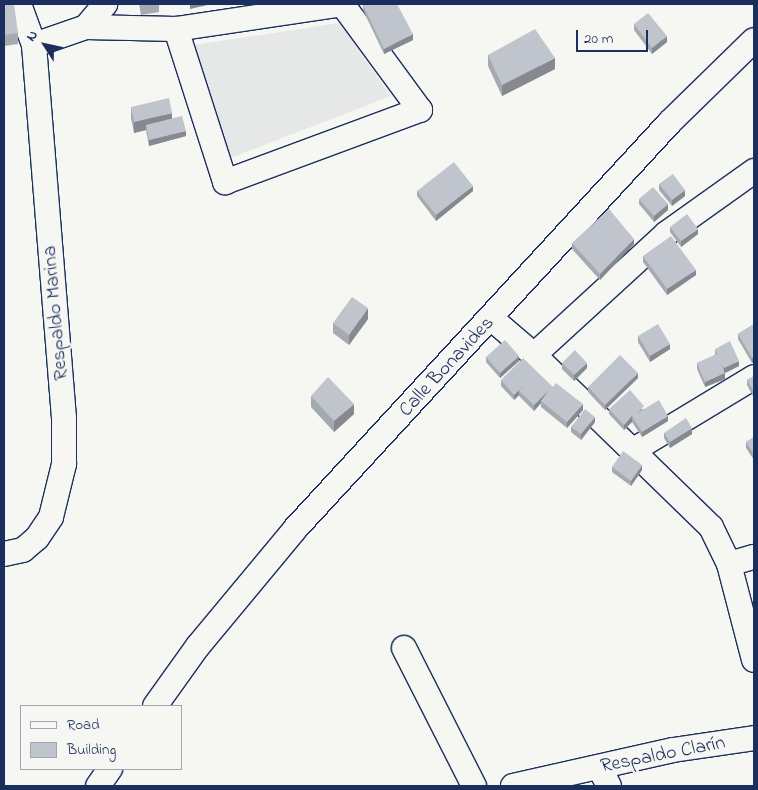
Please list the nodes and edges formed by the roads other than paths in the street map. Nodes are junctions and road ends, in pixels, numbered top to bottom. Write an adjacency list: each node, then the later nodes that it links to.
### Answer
1 (19, 4): 7 (street, Respaldo Marina)
2 (106, 4): 4 (street)
3 (343, 4): 5 (street); 5 (street)
4 (86, 27): 5 (street); 7 (street)
5 (176, 29)
6 (754, 40): 9 (street, Calle Bonavides)
7 (34, 44): 13 (street, Respaldo Marina)
8 (754, 171): 10 (street)
9 (492, 319): 10 (street); 18 (street, Calle Bonavides)
10 (534, 355): 12 (street)
11 (754, 377): 12 (street)
12 (632, 451): 15 (street)
13 (4, 554)
14 (754, 557): 15 (street)
15 (728, 564): 17 (street)
16 (404, 648): 23 (street)
17 (754, 658)
18 (156, 705)
19 (754, 738): 21 (street, Respaldo Clarín)
20 (109, 770): 22 (street)
21 (604, 777): 24 (street, Respaldo Clarín)
22 (98, 786)
23 (474, 786)
24 (513, 786)

